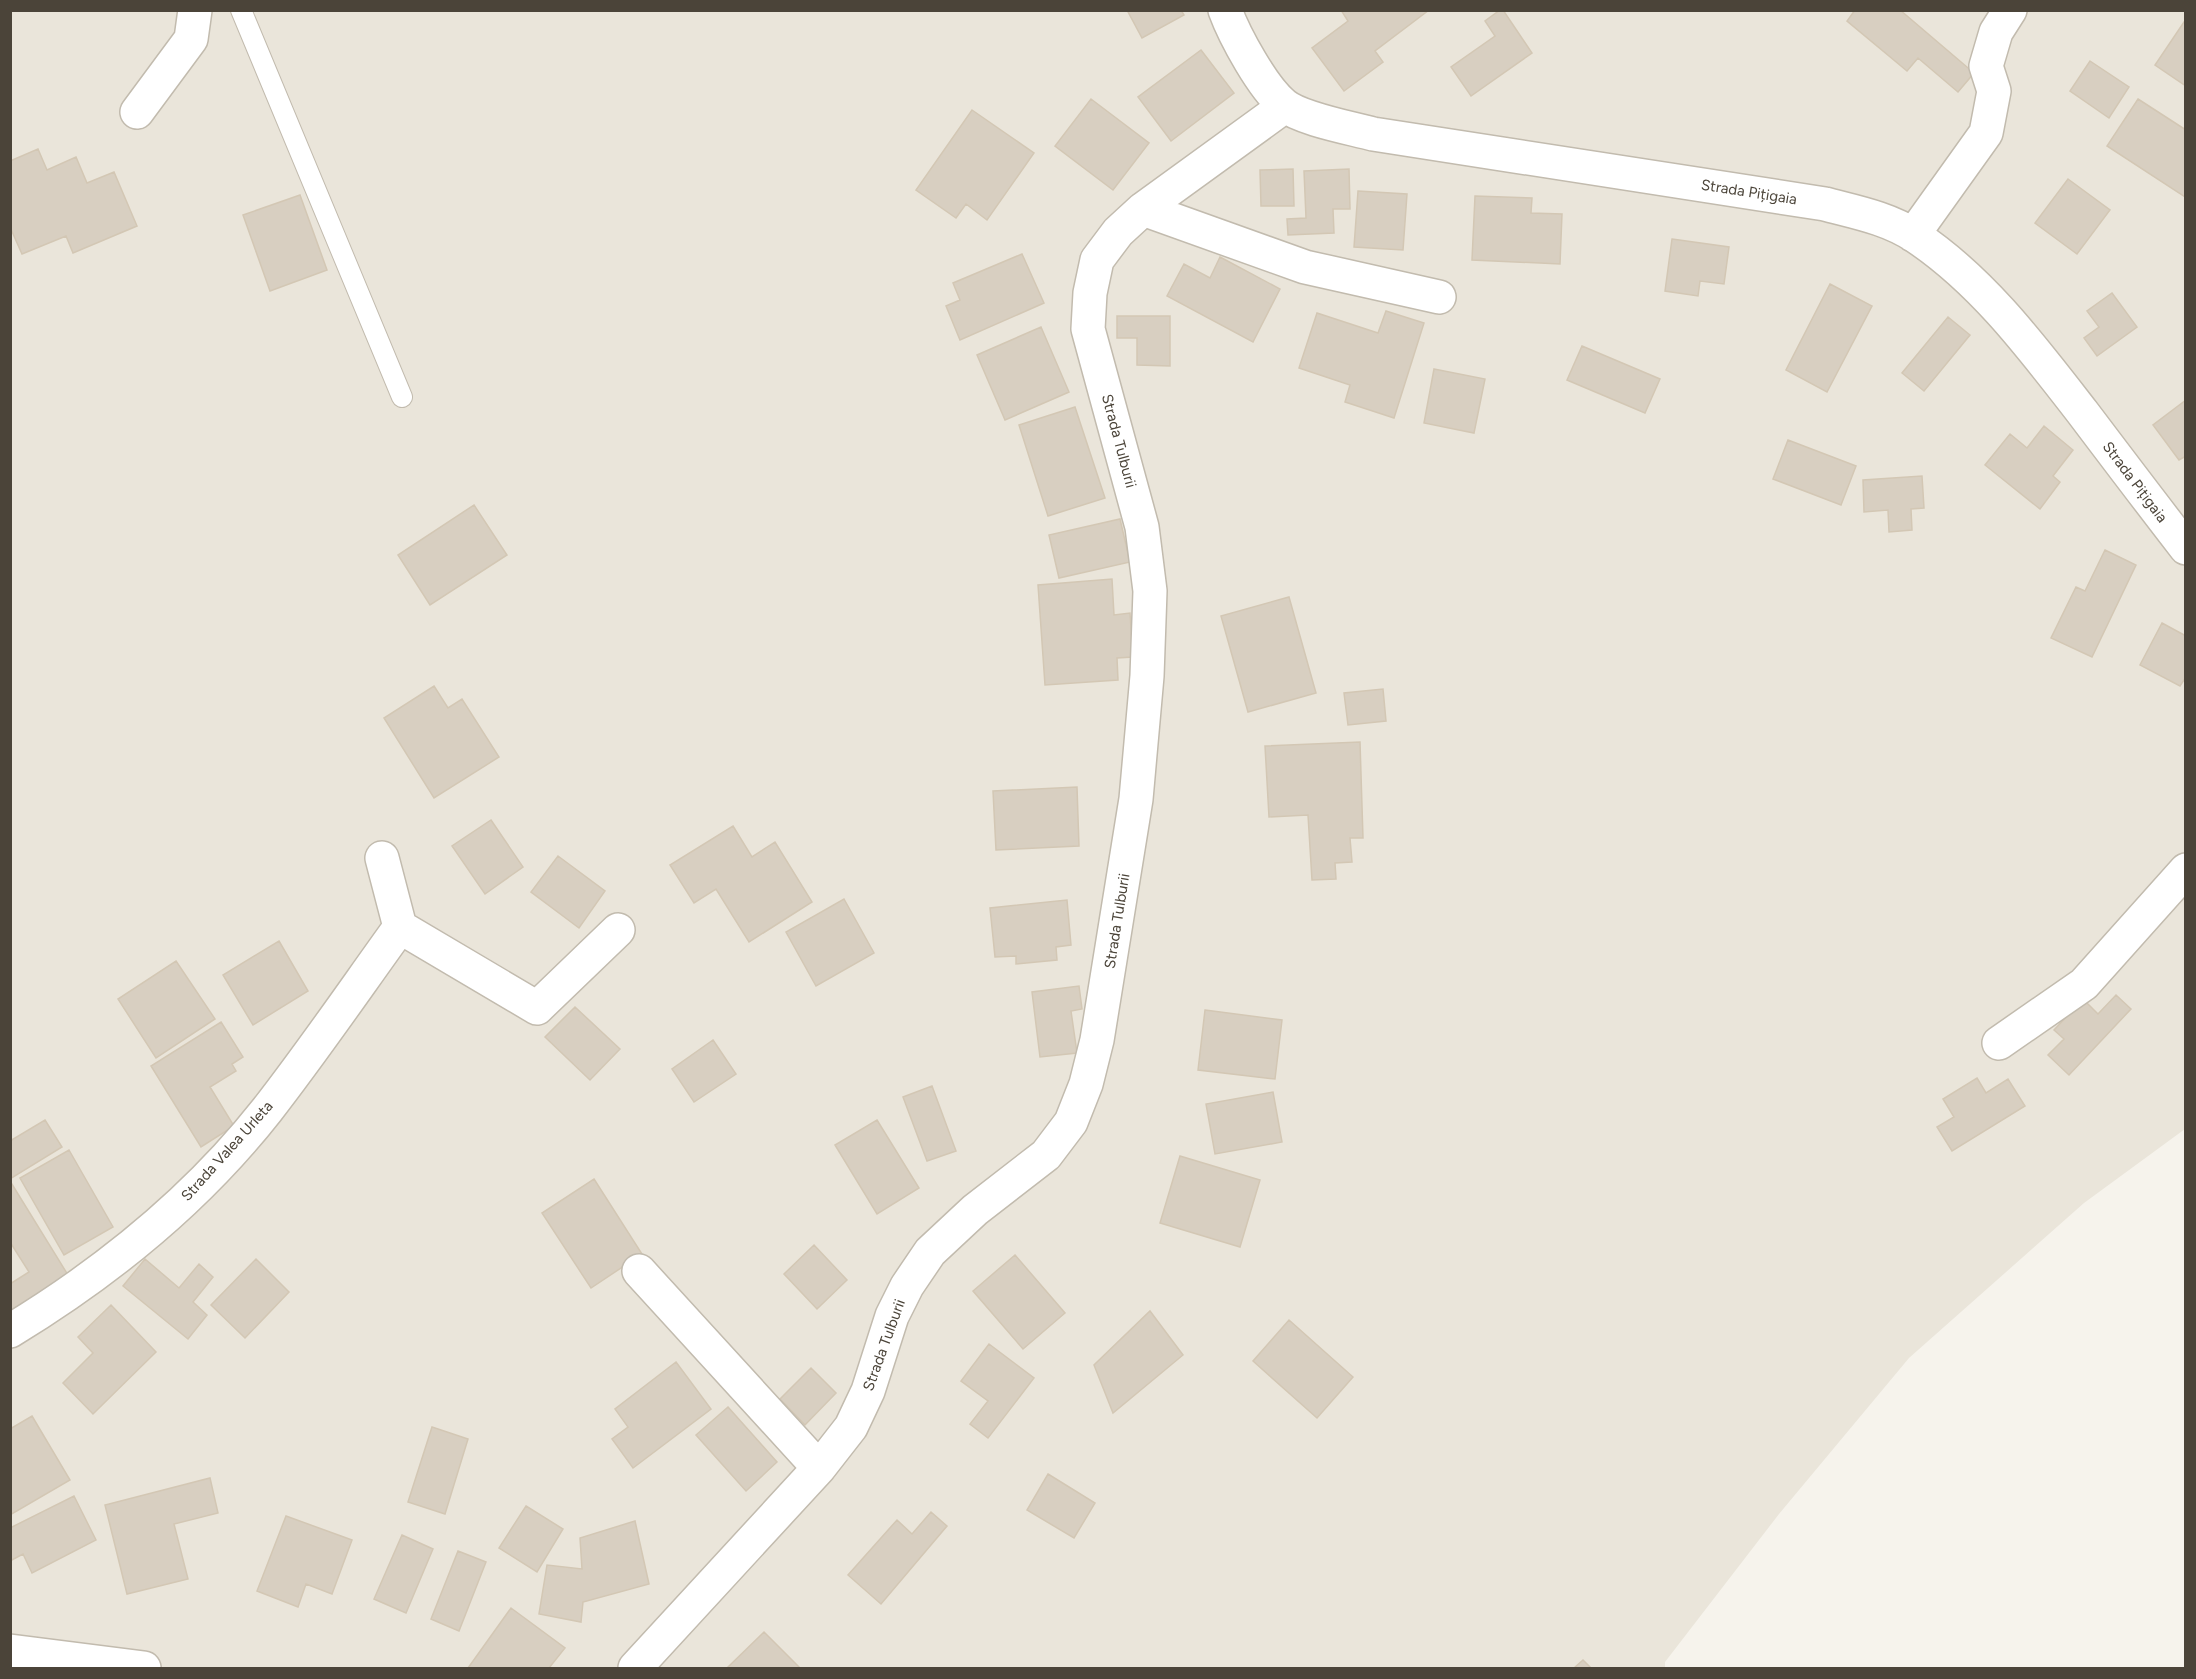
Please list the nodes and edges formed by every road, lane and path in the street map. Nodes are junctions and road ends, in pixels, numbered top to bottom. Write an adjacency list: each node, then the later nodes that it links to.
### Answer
1 (195, 10): 6 (street)
2 (241, 10): 10 (lane)
3 (1225, 10): 5 (street)
4 (2010, 10): 8 (street)
5 (1285, 106): 7 (street, Strada Tulburii); 8 (street, Strada Pițigaia)
6 (137, 112)
7 (1143, 209): 9 (street); 19 (street, Strada Tulburii)
8 (1913, 235): 11 (street, Strada Pițigaia)
9 (1439, 297)
10 (402, 397)
11 (2186, 548)
12 (382, 858): 14 (street)
13 (2186, 870): 16 (street)
14 (400, 927): 15 (street); 18 (street, Strada Valea Urleta)
15 (618, 930)
16 (2000, 1043)
17 (639, 1271): 19 (street)
18 (10, 1331)
19 (819, 1468): 22 (street, Strada Tulburii)
20 (10, 1650): 21 (street)
21 (144, 1668)
22 (635, 1668)

